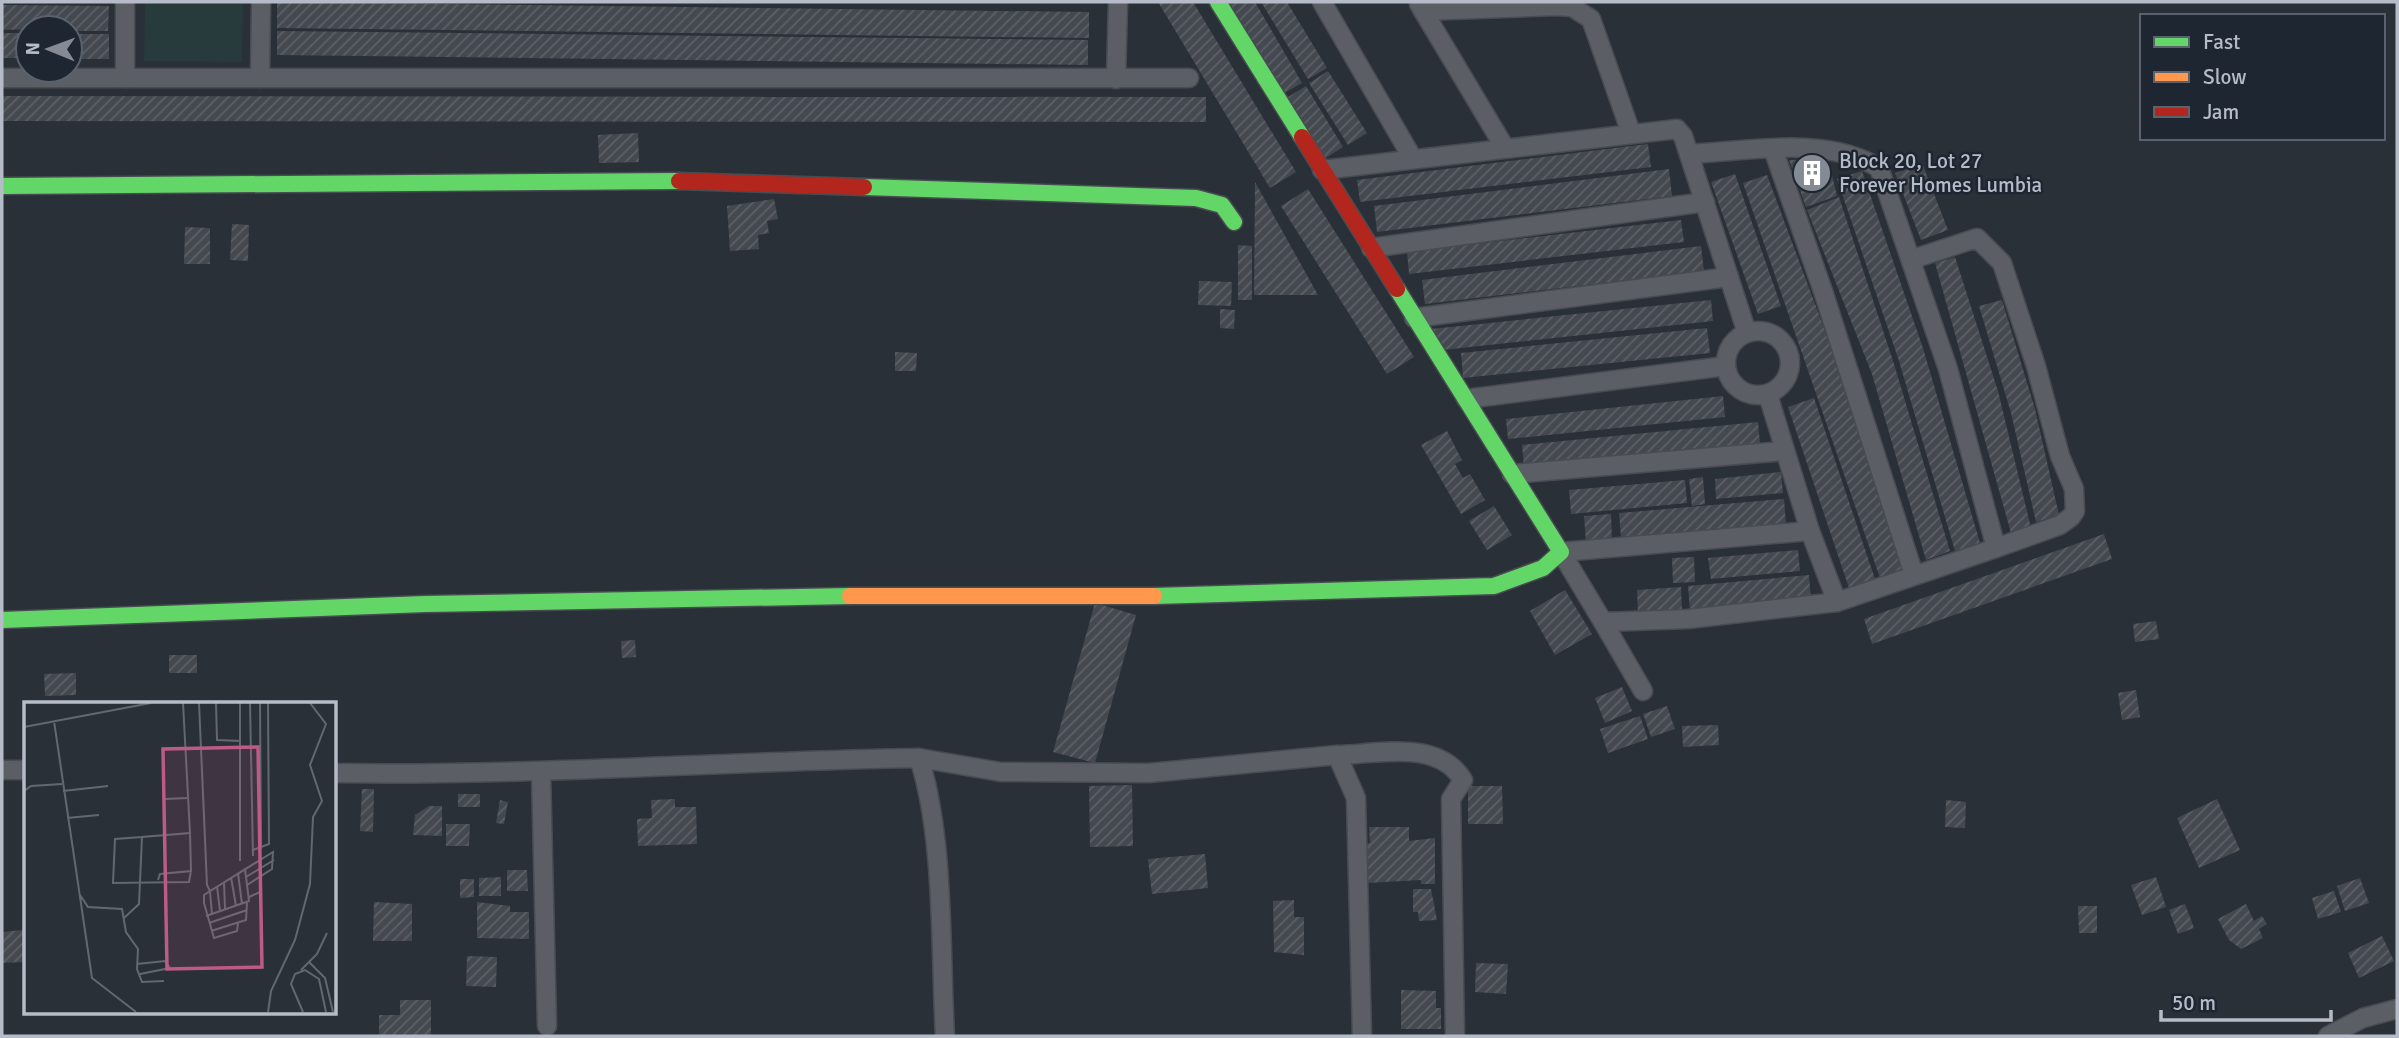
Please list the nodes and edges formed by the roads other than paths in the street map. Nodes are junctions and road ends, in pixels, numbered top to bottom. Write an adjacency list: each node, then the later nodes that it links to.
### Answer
1 (125, 2): 8 (street)
2 (261, 2): 9 (street)
3 (1118, 2): 11 (street)
4 (1218, 2): 17 (street)
5 (1322, 2): 16 (street)
6 (1420, 6): 12 (street); 13 (street)
7 (2, 78): 8 (street)
8 (125, 78): 9 (street)
9 (260, 78): 11 (street)
10 (1189, 78): 11 (street)
11 (1116, 79)
12 (1631, 133): 13 (street); 15 (street)
13 (1505, 148): 16 (street)
14 (1773, 149): 15 (street); 22 (street); 34 (street)
15 (1689, 154): 19 (street)
16 (1413, 159): 17 (street)
17 (1321, 170): 21 (street)
18 (2, 186): 20 (street)
19 (1705, 202): 21 (street); 23 (street)
20 (1234, 222)
21 (1371, 248): 24 (street)
22 (1913, 259): 32 (street); 32 (street)
23 (1729, 277): 24 (street); 25 (street)
24 (1414, 318): 28 (street)
25 (1747, 333): 26 (street); 27 (street)
26 (1726, 366): 27 (street); 28 (street)
27 (1768, 395): 29 (street)
28 (1466, 399): 30 (street)
29 (1784, 451): 30 (street); 31 (street)
30 (1512, 474): 33 (street)
31 (1810, 531): 33 (street); 35 (street)
32 (1996, 548): 34 (street)
33 (1561, 552): 36 (street); 37 (street)
34 (1914, 575): 35 (street)
35 (1837, 602): 37 (street)
36 (2, 620)
37 (1603, 622): 38 (street)
38 (1643, 691)
39 (1337, 755): 40 (street); 48 (street); 49 (street)
40 (919, 758): 44 (street); 47 (street)
41 (2, 770): 42 (street)
42 (24, 770)
43 (336, 773): 44 (street)
44 (541, 773): 46 (street)
45 (2397, 1009): 50 (street)
46 (547, 1026)
47 (945, 1036)
48 (1362, 1036)
49 (1455, 1036)
50 (2328, 1036)

